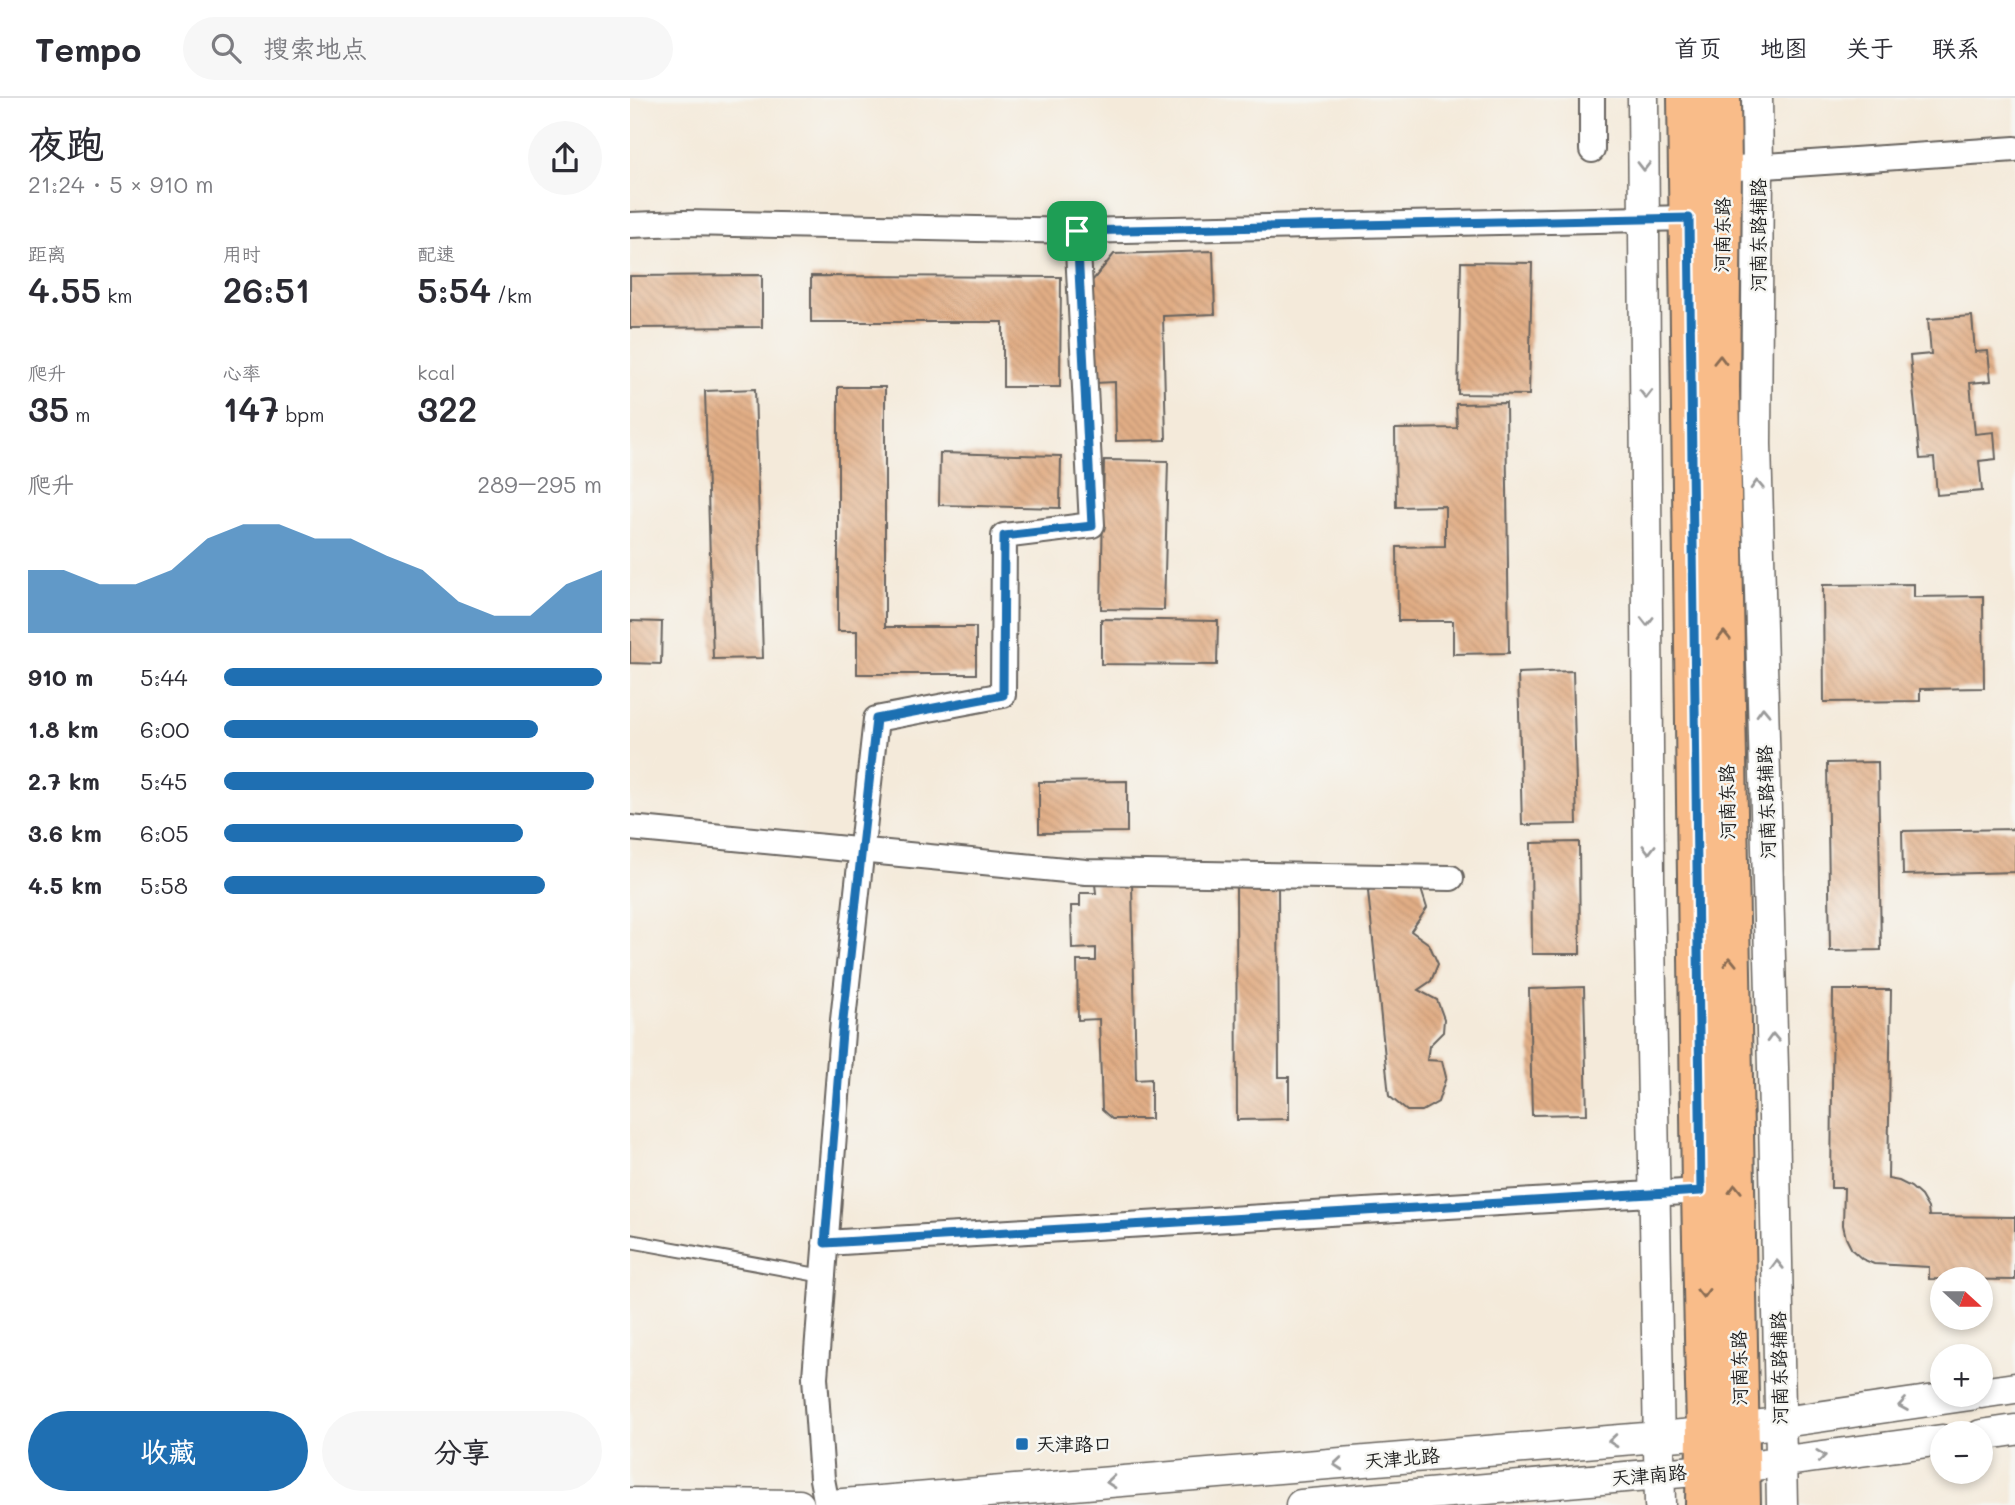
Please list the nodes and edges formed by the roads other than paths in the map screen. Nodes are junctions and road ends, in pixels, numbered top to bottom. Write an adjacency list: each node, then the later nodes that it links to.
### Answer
1 (1592, 98): 7 (street)
2 (1643, 98): 10 (street, one-way to 10)
3 (1687, 98): 9 (main road, 河南东路)
4 (1721, 98): 8 (main road, 河南东路)
5 (1757, 98): 8 (street, 河南东路辅路)
6 (2015, 149): 8 (street)
7 (1592, 150)
8 (1740, 168): 9 (street); 24 (street, 河南东路辅路, one-way to 8); 29 (main road, 河南东路, one-way to 8)
9 (1689, 218): 10 (street); 16 (main road, 河南东路)
10 (1644, 219): 12 (street); 17 (street, one-way to 17)
11 (630, 225): 12 (street)
12 (1077, 231): 14 (street)
13 (630, 828): 14 (street)
14 (862, 850): 15 (street); 19 (street)
15 (1451, 878)
16 (1701, 1191): 17 (street); 29 (main road, 河南东路, one-way to 29)
17 (1655, 1194): 19 (street); 27 (street)
18 (630, 1241): 20 (lane)
19 (825, 1243): 20 (street)
20 (823, 1276): 34 (street)
21 (2015, 1388): 22 (street)
22 (1993, 1391)
23 (1930, 1401): 24 (street, 天津北路, one-way to 24)
24 (1780, 1423): 29 (street, 天津北路); 30 (street, 河南东路辅路)
25 (2015, 1430): 26 (street)
26 (1993, 1433)
27 (1658, 1437): 29 (street, 天津北路); 31 (street); 34 (street, 天津北路, one-way to 34)
28 (1930, 1442): 30 (street, 天津北路, one-way to 28)
29 (1719, 1461): 30 (street, 天津北路); 31 (street, 天津南路); 37 (main road, 河南东路)
30 (1782, 1461): 38 (street, 河南东路辅路)
31 (1660, 1474): 35 (street, 天津南路); 36 (street)
32 (630, 1503): 33 (street)
33 (799, 1505)
34 (829, 1505)
35 (1301, 1505)
36 (1660, 1505)
37 (1741, 1505)
38 (1782, 1505)

